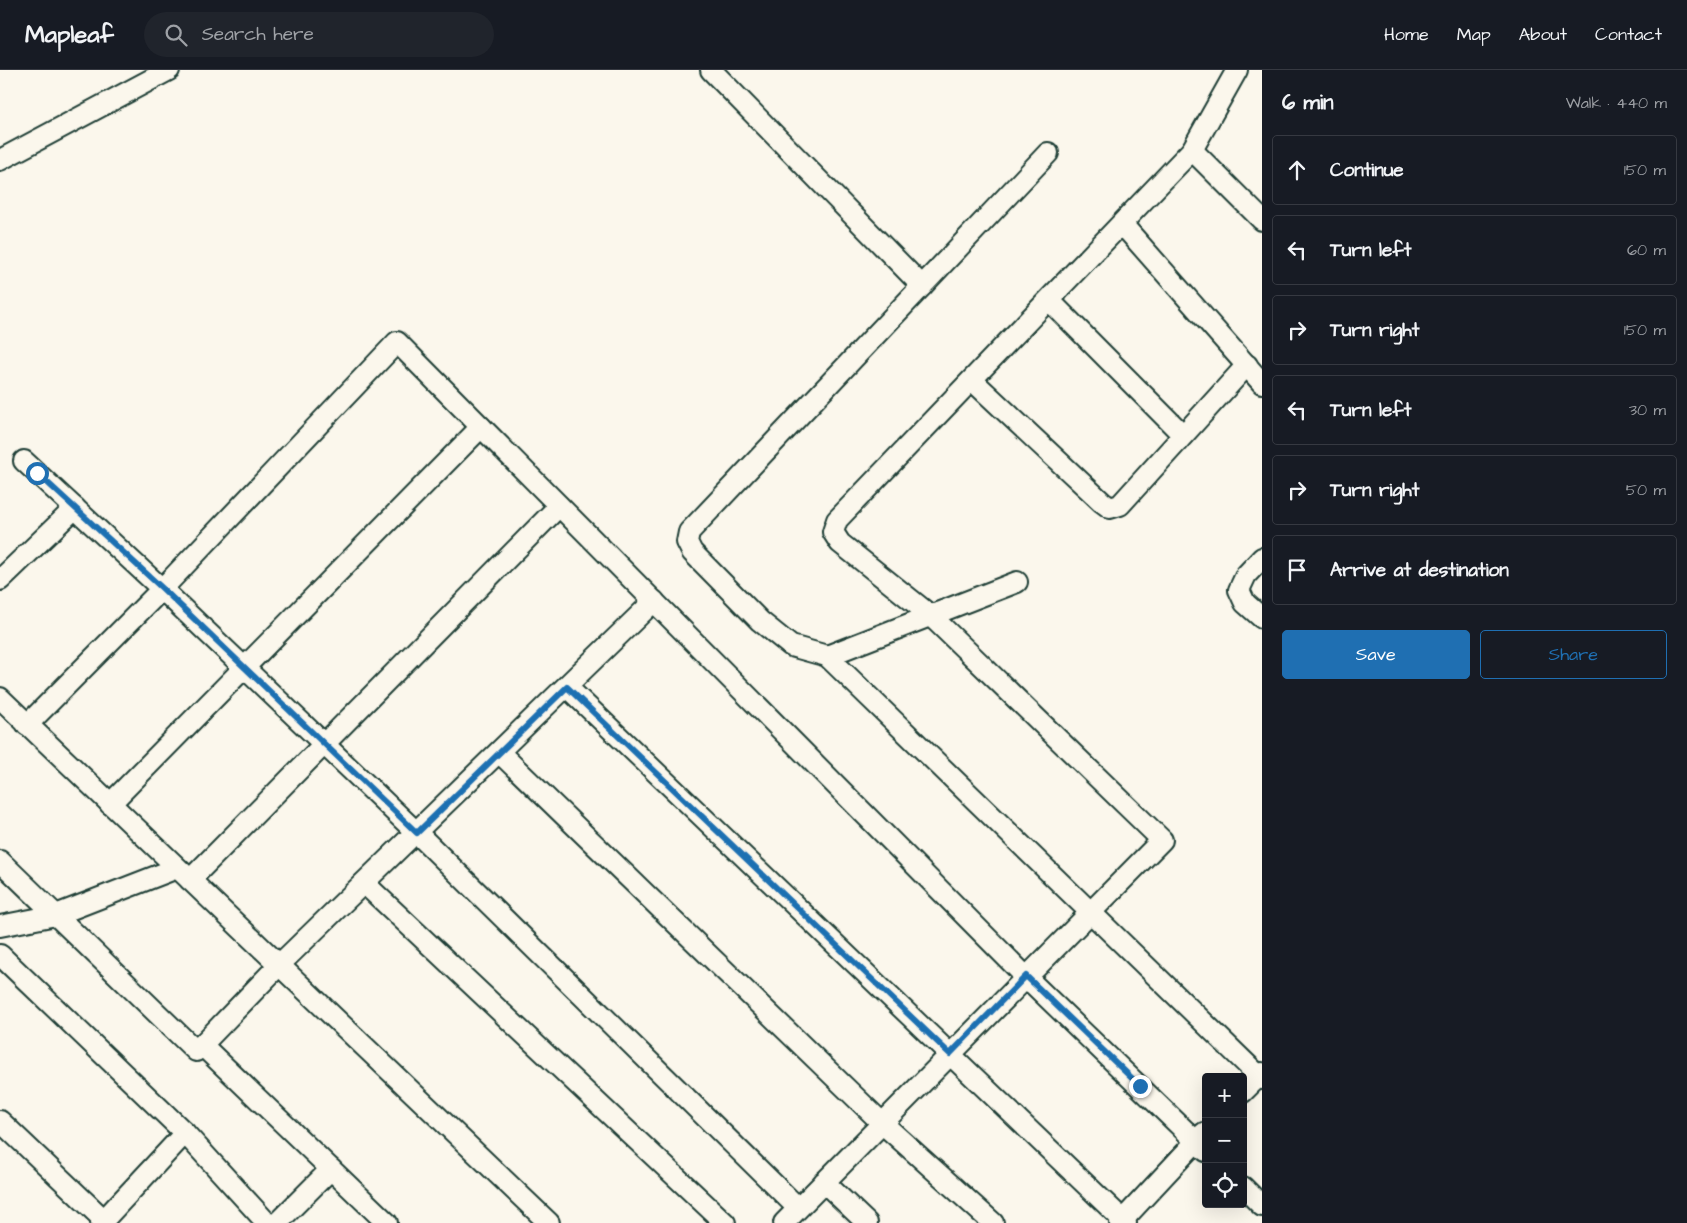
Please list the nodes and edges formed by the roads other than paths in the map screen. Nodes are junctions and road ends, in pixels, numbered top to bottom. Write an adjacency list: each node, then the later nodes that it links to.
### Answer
1 (169, 70): 6 (street)
2 (710, 70): 9 (street)
3 (1237, 70): 4 (street)
4 (1192, 150): 7 (street); 8 (street)
5 (1048, 153): 9 (street)
6 (0, 160)
7 (1262, 220)
8 (1122, 224): 10 (street); 11 (street)
9 (922, 286): 26 (street)
10 (1049, 300): 12 (street); 15 (street)
11 (1247, 366): 13 (street); 15 (street)
12 (972, 380): 15 (street); 24 (street)
13 (1262, 383)
14 (481, 427): 17 (street); 22 (street); 27 (street)
15 (1183, 435)
16 (24, 461): 18 (street)
17 (559, 506): 23 (street); 31 (street)
18 (75, 508): 20 (street); 22 (street)
19 (1262, 558): 25 (street)
20 (0, 580)
21 (1017, 582): 24 (street)
22 (162, 588): 27 (street); 30 (street)
23 (654, 601): 28 (street); 43 (street)
24 (930, 615): 26 (street); 38 (street)
25 (1262, 618)
26 (827, 656): 38 (street)
27 (244, 668): 31 (street); 33 (street)
28 (567, 687): 32 (street); 45 (street)
29 (0, 698): 30 (street)
30 (28, 725): 33 (street)
31 (324, 743): 34 (street); 36 (street)
32 (500, 753): 34 (street); 49 (street)
33 (110, 804): 36 (street)
34 (417, 833): 37 (street); 56 (street)
35 (0, 861): 39 (street)
36 (183, 874): 39 (street); 42 (street)
37 (364, 884): 42 (street); 63 (street)
38 (1090, 912): 43 (street); 46 (street)
39 (56, 915): 40 (street); 44 (street)
40 (0, 926)
41 (0, 955): 50 (street)
42 (279, 965): 44 (street); 62 (street)
43 (1026, 976): 45 (street); 51 (street)
44 (203, 1046): 52 (street)
45 (950, 1054): 49 (street); 58 (street)
46 (1261, 1076): 47 (street)
47 (1247, 1088)
48 (0, 1120): 57 (street)
49 (882, 1123): 53 (street); 66 (street)
50 (185, 1132): 57 (street); 59 (street)
51 (1202, 1141): 58 (street)
52 (331, 1169): 60 (street); 61 (street)
53 (824, 1182): 56 (street); 65 (street)
54 (1247, 1191): 55 (street)
55 (1262, 1206)
56 (798, 1208): 64 (street)
57 (103, 1221)
58 (1123, 1222)
59 (267, 1223)
60 (276, 1223)
61 (386, 1223)
62 (549, 1223)
63 (726, 1223)
64 (784, 1223)
65 (867, 1223)
66 (993, 1223)

